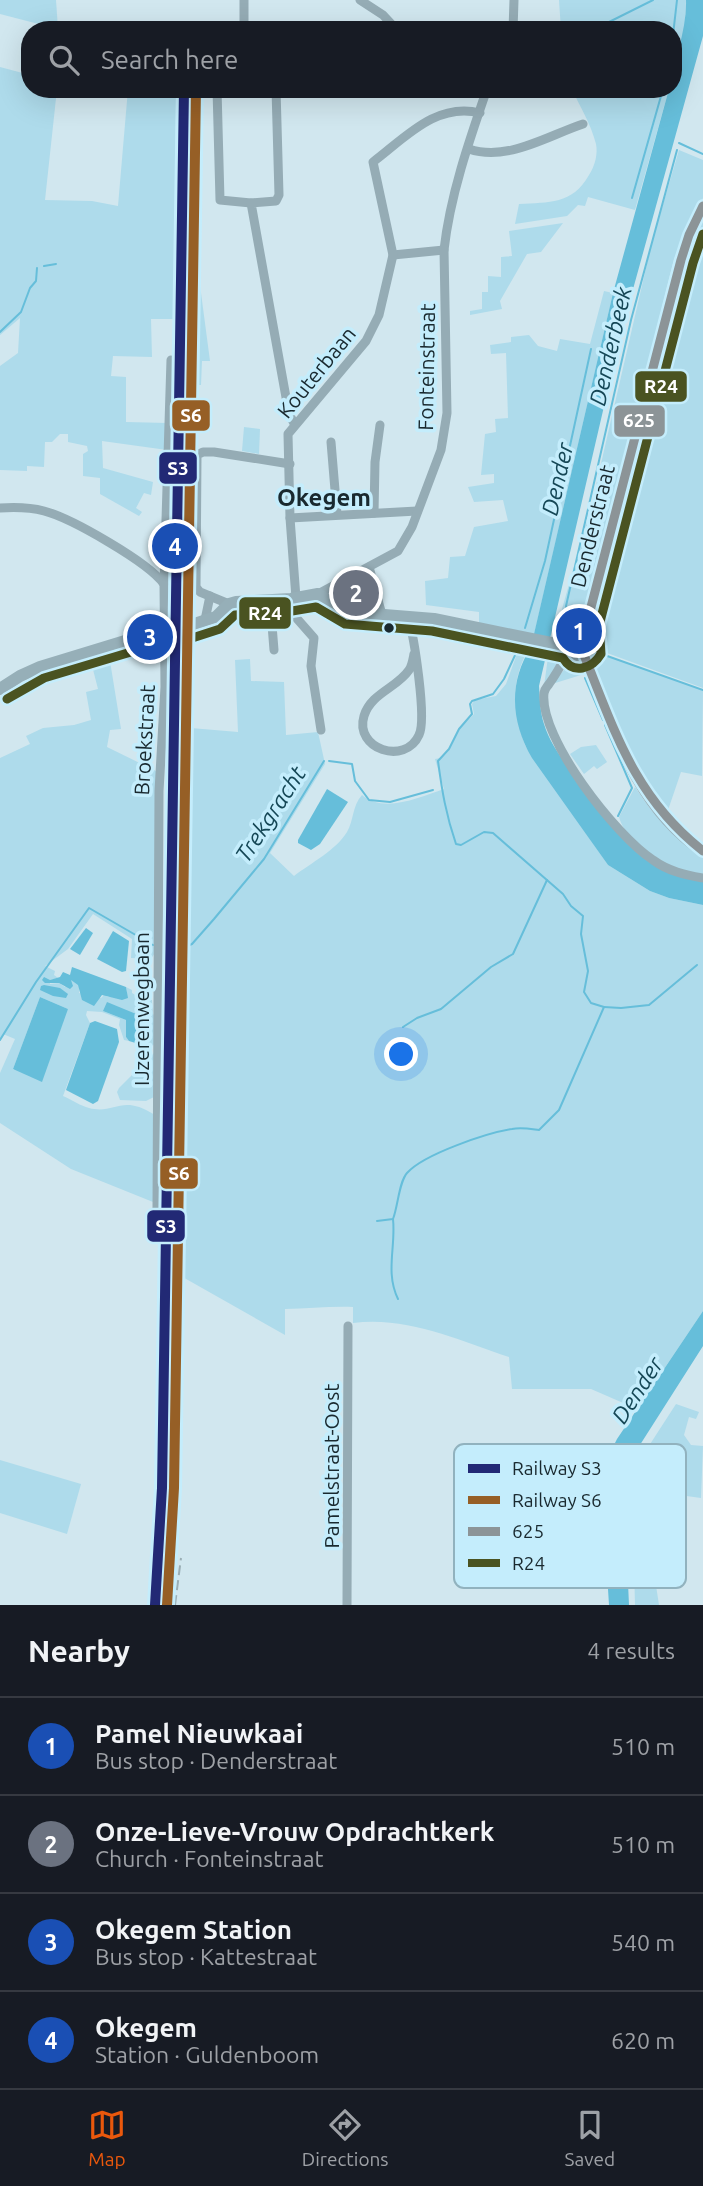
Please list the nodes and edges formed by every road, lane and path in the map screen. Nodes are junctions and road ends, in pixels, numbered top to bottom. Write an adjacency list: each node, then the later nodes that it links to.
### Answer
1 (244, 0): 4 (street)
2 (359, 0): 5 (street)
3 (514, 0): 6 (street)
4 (244, 21)
5 (389, 21)
6 (513, 21)
7 (217, 98): 13 (street)
8 (276, 98): 13 (street)
9 (484, 98): 10 (street, Fonteinstraat)
10 (480, 113): 12 (street, Fonteinstraat); 16 (street, Kouterbaan)
11 (583, 124): 12 (street)
12 (469, 149): 15 (street, Fonteinstraat)
13 (251, 203): 18 (street)
14 (703, 206): 39 (street, Denderstraat)
15 (444, 250): 16 (street); 23 (street, Fonteinstraat)
16 (393, 255): 18 (street, Kouterbaan)
17 (171, 360): 28 (street, Broekstraat)
18 (295, 425): 21 (street, Kouterbaan)
19 (380, 425): 24 (street)
20 (331, 442): 25 (street)
21 (290, 464): 26 (street, Kouterbaan); 30 (street)
22 (0, 508): 28 (street)
23 (417, 511): 24 (street); 27 (street, Fonteinstraat)
24 (374, 513): 25 (street)
25 (337, 514): 26 (street)
26 (290, 518): 31 (street, Kouterbaan)
27 (369, 567): 29 (street, Fonteinstraat); 34 (street)
28 (164, 584): 38 (street, Broekstraat)
29 (318, 594): 31 (main road); 34 (main road)
30 (210, 596): 33 (street); 36 (street)
31 (293, 599): 32 (main road); 46 (street)
32 (270, 600): 33 (main road); 41 (street)
33 (229, 604): 36 (main road)
34 (382, 615): 35 (main road)
35 (412, 617): 40 (main road); 42 (street)
36 (205, 620): 37 (main road)
37 (182, 628): 38 (main road); 45 (street)
38 (164, 631): 44 (main road); 47 (street, Broekstraat)
39 (583, 638): 40 (main road); 43 (main road)
40 (571, 647): 43 (main road); 49 (street)
41 (274, 650)
42 (414, 654): 42 (street)
43 (584, 655): 48 (main road)
44 (0, 690)
45 (184, 723)
46 (321, 730)
47 (159, 810): 50 (street, IJzerenwegbaan)
48 (703, 851)
49 (703, 878)
50 (158, 1208)
51 (348, 1326): 52 (street, Pamelstraat-Oost)
52 (347, 1605)

